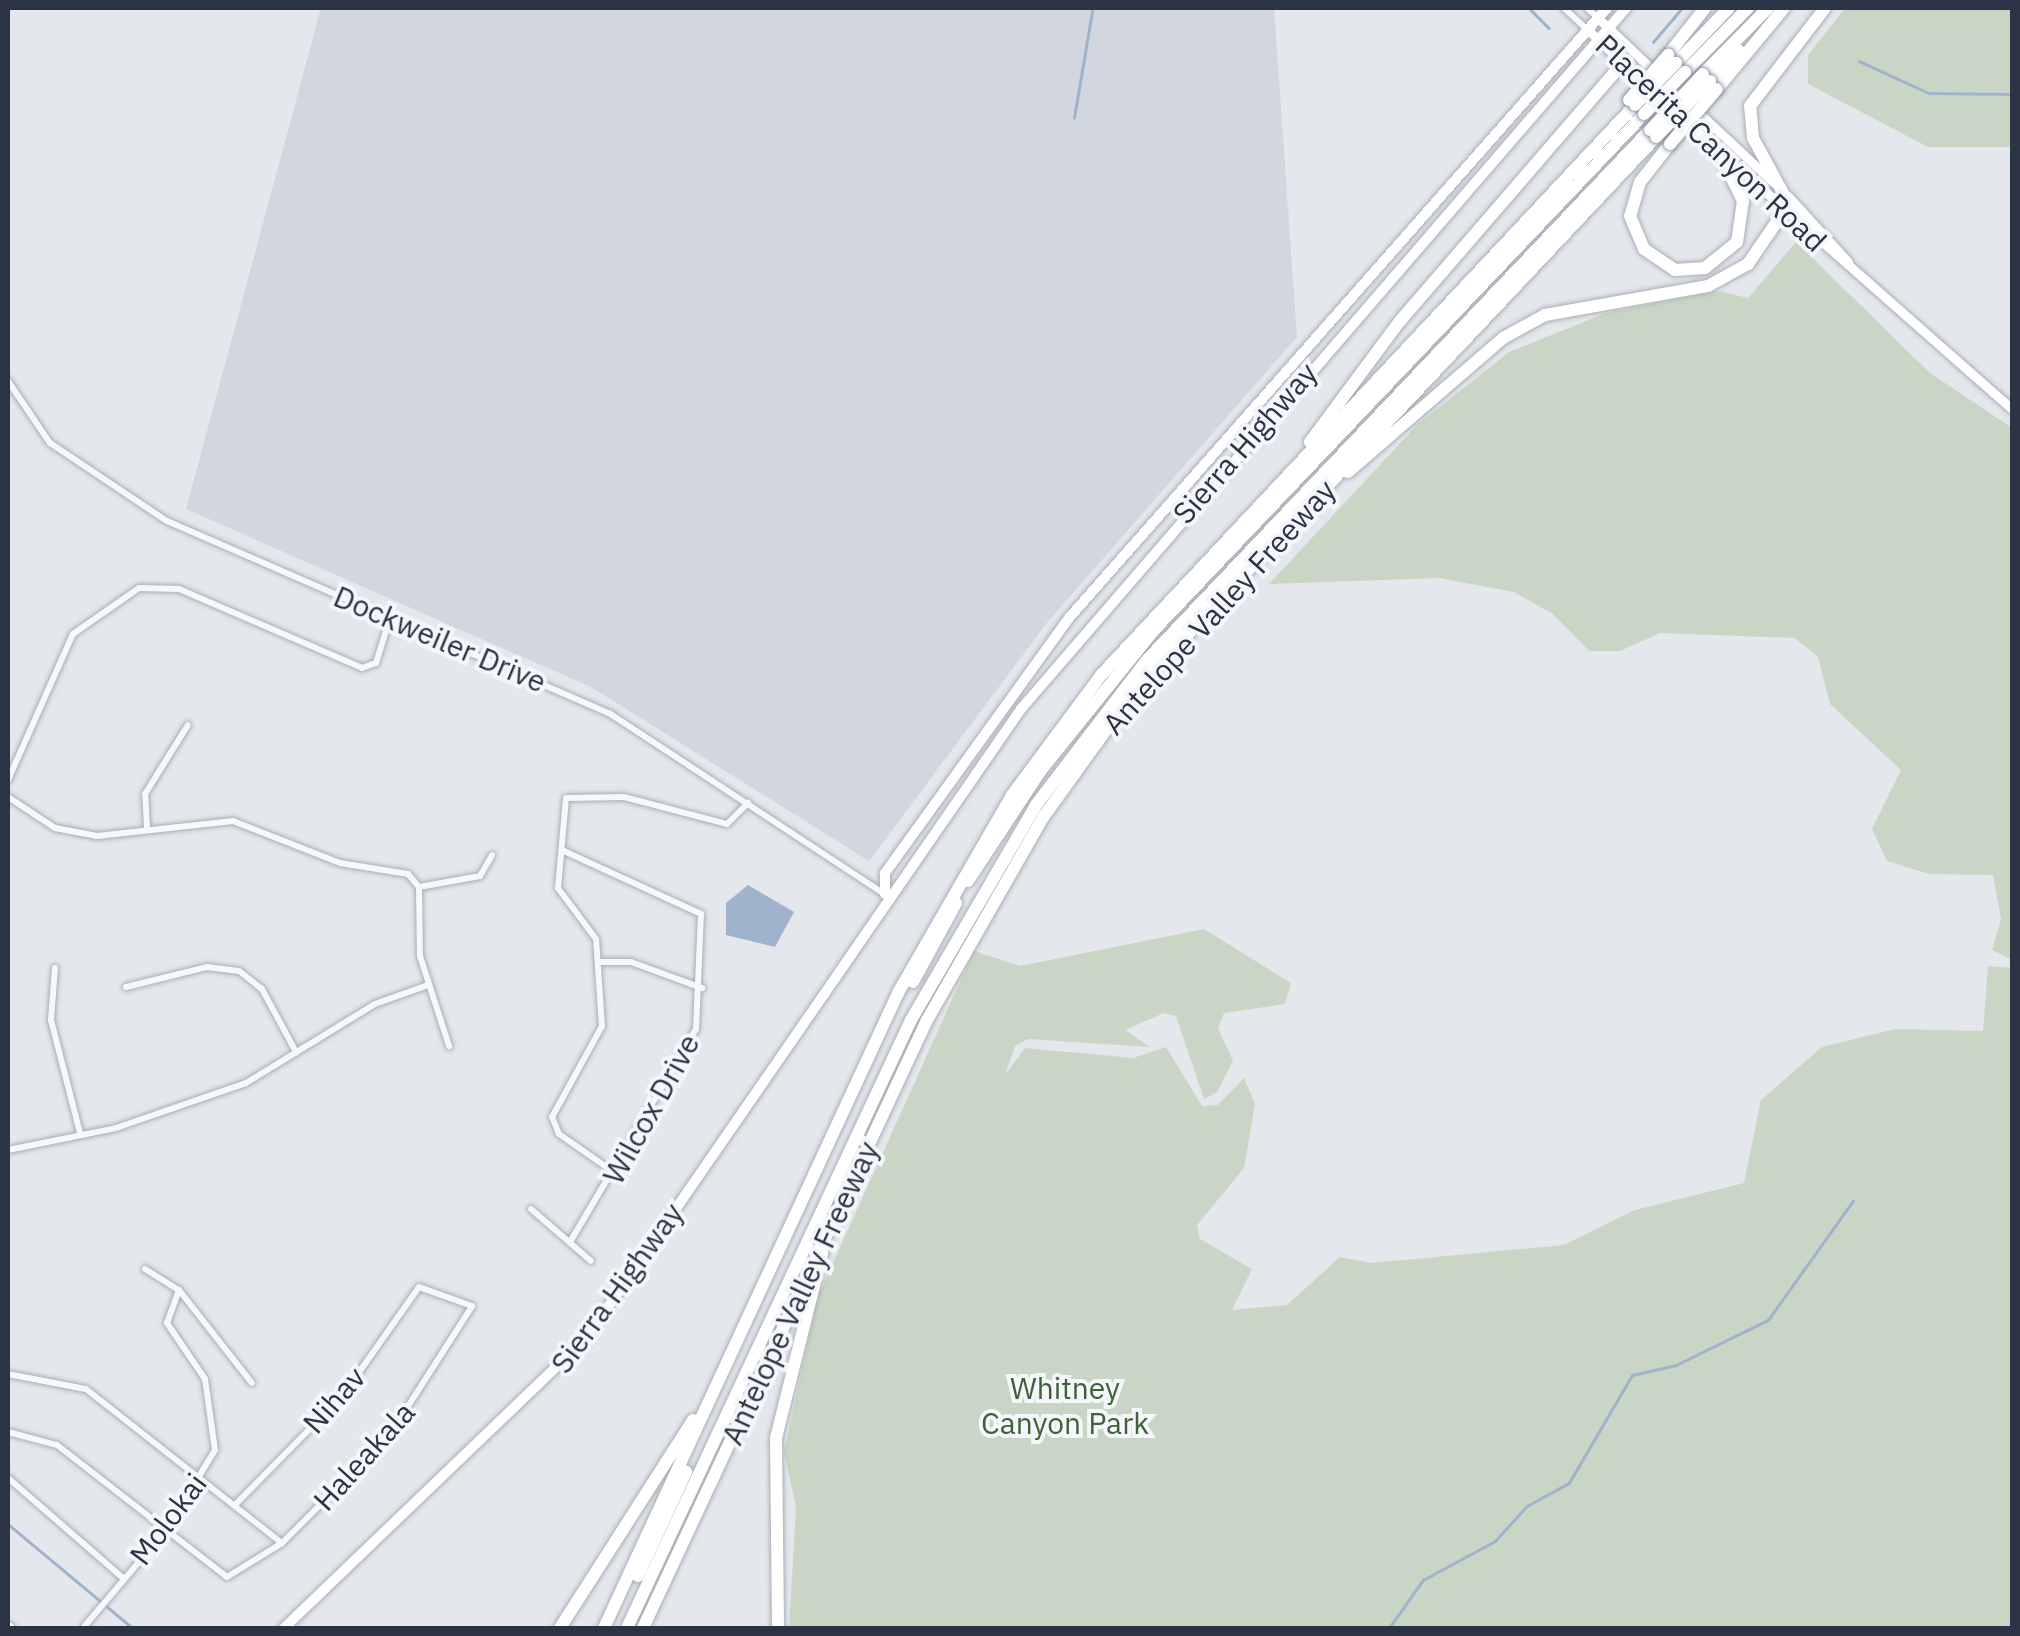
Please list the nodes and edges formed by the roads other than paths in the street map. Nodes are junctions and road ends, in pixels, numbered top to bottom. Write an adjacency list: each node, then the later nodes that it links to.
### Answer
1 (1564, 8): 13 (street, Placerita Canyon Road)
2 (1587, 8): 11 (street, Placerita Canyon Road)
3 (1607, 8): 11 (main road, Sierra Highway)
4 (1626, 8): 12 (main road, Sierra Highway)
5 (1705, 8): 16 (highway)
6 (1729, 8): 16 (highway)
7 (1748, 8): 16 (highway)
8 (1768, 8): 17 (highway)
9 (1782, 8): 17 (highway, Antelope Valley Freeway)
10 (1825, 8): 21 (highway)
11 (1598, 18): 12 (main road, Placerita Canyon Road); 13 (main road, Sierra Highway)
12 (1610, 29): 14 (main road, Sierra Highway); 21 (main road, Placerita Canyon Road)
13 (1588, 30): 14 (main road, Placerita Canyon Road); 37 (main road, Sierra Highway)
14 (1599, 40): 15 (main road, Placerita Canyon Road); 37 (main road, Sierra Highway)
15 (1623, 63): 20 (main road, Placerita Canyon Road); 26 (highway)
16 (1676, 63): 18 (highway, bridge); 18 (highway, bridge)
17 (1710, 81): 19 (highway, Antelope Valley Freeway, bridge); 20 (highway, bridge)
18 (1636, 106): 26 (highway, Antelope Valley Freeway); 38 (highway)
19 (1653, 133): 27 (highway, Antelope Valley Freeway); 38 (highway)
20 (1720, 154): 22 (main road, Placerita Canyon Road)
21 (1788, 196): 22 (highway); 23 (main road, Placerita Canyon Road)
22 (1786, 215): 23 (main road, Placerita Canyon Road); 27 (highway)
23 (1860, 276): 25 (main road, Placerita Canyon Road)
24 (8, 381): 28 (street, Dockweiler Drive)
25 (2012, 408)
26 (1305, 453): 38 (highway, Antelope Valley Freeway)
27 (1329, 484): 38 (highway, Antelope Valley Freeway)
28 (390, 618): 30 (street); 32 (street, Dockweiler Drive)
29 (188, 725): 33 (street)
30 (8, 780)
31 (8, 798): 33 (street)
32 (748, 803): 34 (street); 37 (street, Dockweiler Drive)
33 (147, 828): 36 (street)
34 (564, 851): 39 (street); 43 (street, Wilcox Drive)
35 (492, 855): 36 (street)
36 (420, 887): 41 (street)
37 (885, 894): 67 (main road, Sierra Highway)
38 (941, 947): 51 (highway, Antelope Valley Freeway); 57 (highway, Antelope Valley Freeway); 70 (highway); 71 (highway)
39 (602, 962): 43 (street); 48 (street)
40 (55, 968): 46 (street)
41 (428, 986): 44 (street); 45 (street)
42 (126, 987): 45 (street)
43 (702, 988): 48 (street, Wilcox Drive)
44 (449, 1046)
45 (296, 1052): 46 (street)
46 (80, 1132): 47 (street)
47 (8, 1150)
48 (615, 1173): 50 (street, Wilcox Drive)
49 (532, 1209): 50 (street)
50 (571, 1240): 52 (street)
51 (822, 1244): 72 (highway, Antelope Valley Freeway); 73 (highway)
52 (591, 1261)
53 (145, 1269): 54 (street)
54 (179, 1290): 58 (street); 61 (street, Molokai)
55 (472, 1306): 62 (street, Nihav); 64 (street, Haleakala)
56 (8, 1374): 61 (street)
57 (721, 1375): 68 (highway); 69 (highway, Antelope Valley Freeway)
58 (252, 1384)
59 (8, 1432): 63 (street)
60 (8, 1478): 65 (street)
61 (202, 1478): 62 (street); 63 (street, Molokai)
62 (236, 1504): 64 (street)
63 (167, 1529): 64 (street, Haleakala); 65 (street, Molokai)
64 (282, 1543)
65 (123, 1578): 66 (street, Molokai)
66 (83, 1628)
67 (284, 1628)
68 (560, 1628)
69 (604, 1628)
70 (613, 1628)
71 (628, 1628)
72 (642, 1628)
73 (778, 1628)

